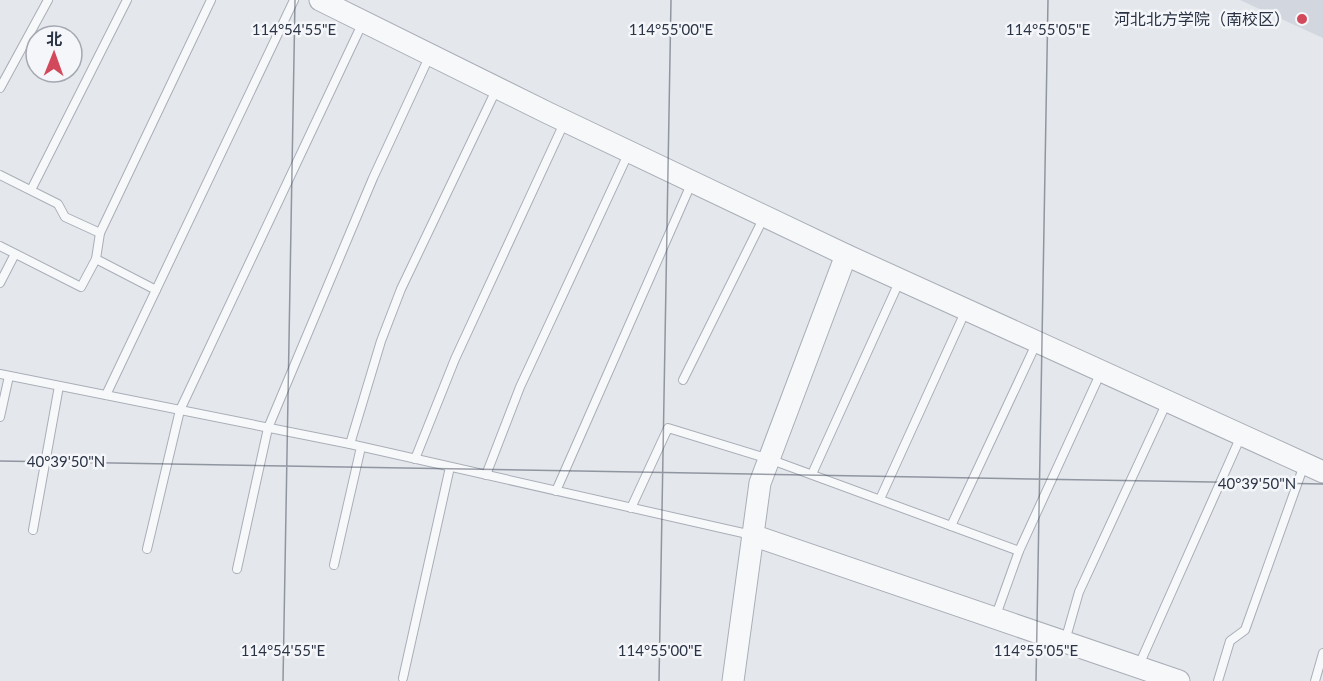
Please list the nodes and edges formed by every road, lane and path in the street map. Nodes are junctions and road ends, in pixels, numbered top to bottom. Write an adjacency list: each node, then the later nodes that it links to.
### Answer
1 (48, 0): 8 (lane)
2 (127, 0): 14 (lane)
3 (211, 0): 16 (lane)
4 (294, 0): 23 (lane)
5 (320, 0): 6 (street)
6 (363, 21): 7 (street); 32 (lane)
7 (430, 55): 9 (street); 34 (lane)
8 (0, 88)
9 (497, 88): 10 (street); 36 (lane)
10 (565, 121): 11 (street); 38 (lane)
11 (629, 151): 13 (street); 43 (lane)
12 (0, 175): 14 (lane)
13 (692, 181): 15 (street); 44 (lane)
14 (31, 190): 16 (lane)
15 (764, 216): 19 (street); 28 (lane)
16 (100, 233): 20 (lane)
17 (0, 246): 18 (lane)
18 (15, 254): 20 (lane); 22 (lane)
19 (846, 255): 21 (street); 39 (street)
20 (96, 259): 23 (lane)
21 (900, 279): 24 (street); 42 (lane)
22 (0, 283)
23 (156, 290): 30 (lane)
24 (966, 310): 25 (street); 45 (lane)
25 (1037, 342): 26 (street); 47 (lane)
26 (1101, 372): 31 (street); 51 (lane)
27 (4, 375): 29 (lane); 33 (lane)
28 (683, 380)
29 (59, 386): 30 (lane); 48 (lane)
30 (106, 396): 32 (lane)
31 (1167, 402): 35 (street); 55 (lane)
32 (180, 410): 34 (lane); 50 (lane)
33 (0, 417)
34 (268, 428): 36 (lane); 53 (lane)
35 (1241, 436): 41 (street); 57 (lane)
36 (350, 444): 37 (lane)
37 (361, 447): 38 (lane); 52 (lane)
38 (415, 459): 40 (lane)
39 (769, 459): 42 (lane); 46 (lane); 49 (street)
40 (450, 467): 43 (lane); 58 (lane)
41 (1313, 468): 61 (lane)
42 (812, 474): 45 (lane)
43 (486, 475): 44 (lane)
44 (556, 491): 46 (lane)
45 (880, 500): 47 (lane)
46 (631, 508): 49 (lane)
47 (951, 526): 51 (lane)
48 (33, 530)
49 (752, 535): 54 (street); 59 (street)
50 (147, 549)
51 (1019, 551): 54 (lane)
52 (334, 566)
53 (237, 569)
54 (995, 618): 55 (street)
55 (1065, 642): 57 (street)
56 (1323, 653): 62 (lane)
57 (1138, 667): 60 (street)
58 (403, 678)
59 (733, 681)
60 (1179, 681)
61 (1218, 681)
62 (1315, 681)

